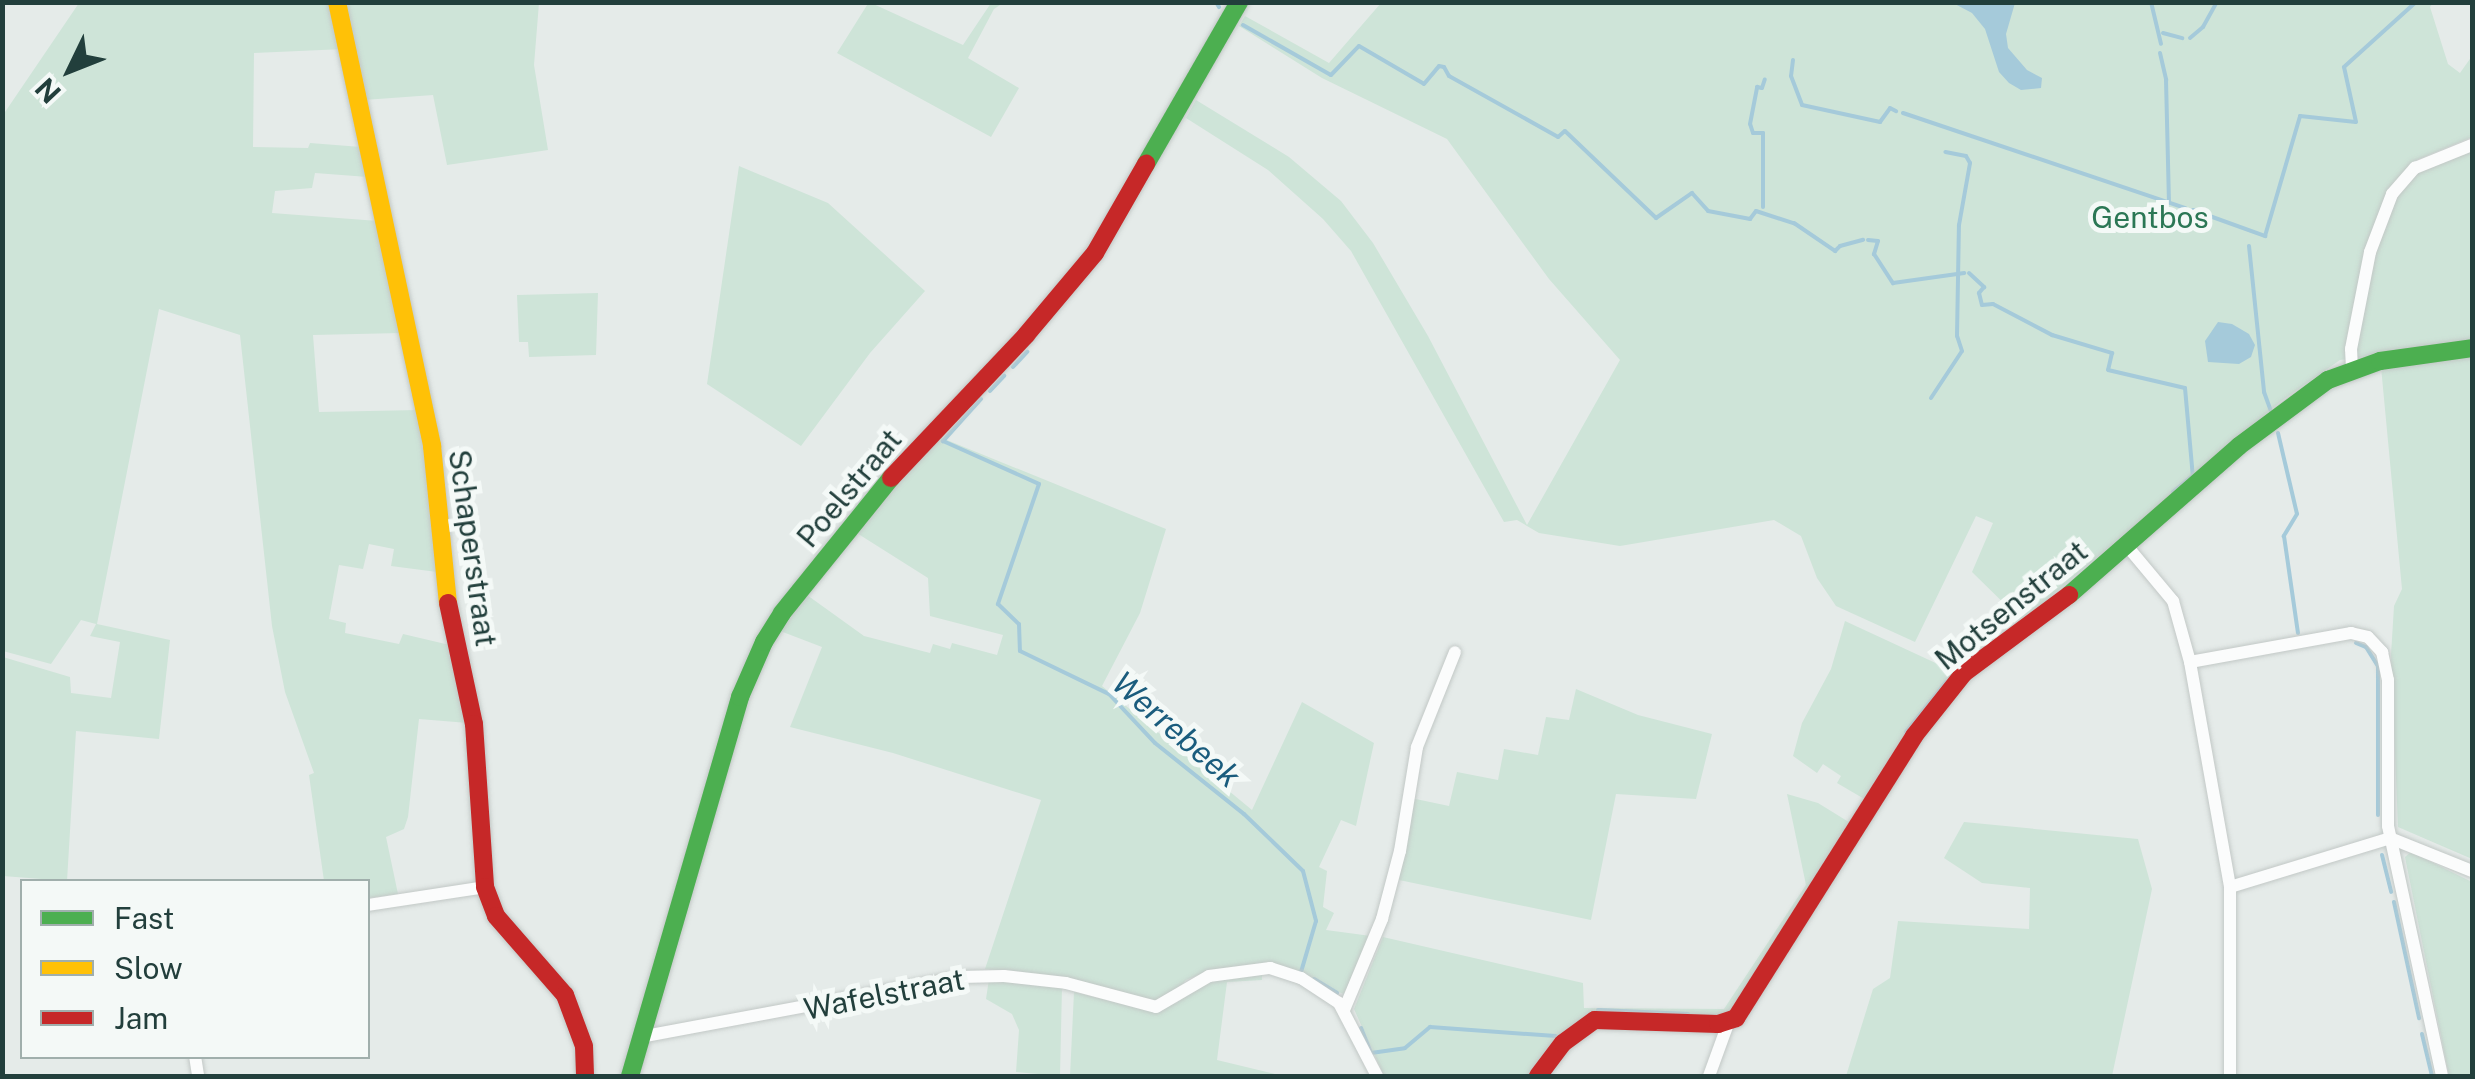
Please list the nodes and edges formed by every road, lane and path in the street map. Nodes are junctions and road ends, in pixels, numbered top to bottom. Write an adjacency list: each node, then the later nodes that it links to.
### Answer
1 (337, 2): 11 (street, Schaperstraat)
2 (1239, 2): 16 (street, Poelstraat)
3 (2472, 144): 5 (street)
4 (2472, 348): 5 (street, Motsenstraat)
5 (2352, 368): 6 (street, Motsenstraat)
6 (2127, 546): 8 (street); 15 (street, Motsenstraat)
7 (1455, 652): 14 (street)
8 (2190, 662): 9 (street); 12 (street)
9 (2390, 838): 10 (street); 12 (street); 23 (street)
10 (2472, 871)
11 (485, 887): 13 (street); 17 (street, Schaperstraat)
12 (2230, 887): 22 (street)
13 (370, 906)
14 (1344, 1010): 16 (street, Wafelstraat); 19 (street, Wafelstraat)
15 (1729, 1021): 20 (street); 21 (street)
16 (640, 1037): 18 (street, Poelstraat)
17 (585, 1076)
18 (630, 1076)
19 (1377, 1076)
20 (1538, 1076)
21 (1709, 1076)
22 (2230, 1076)
23 (2442, 1076)

